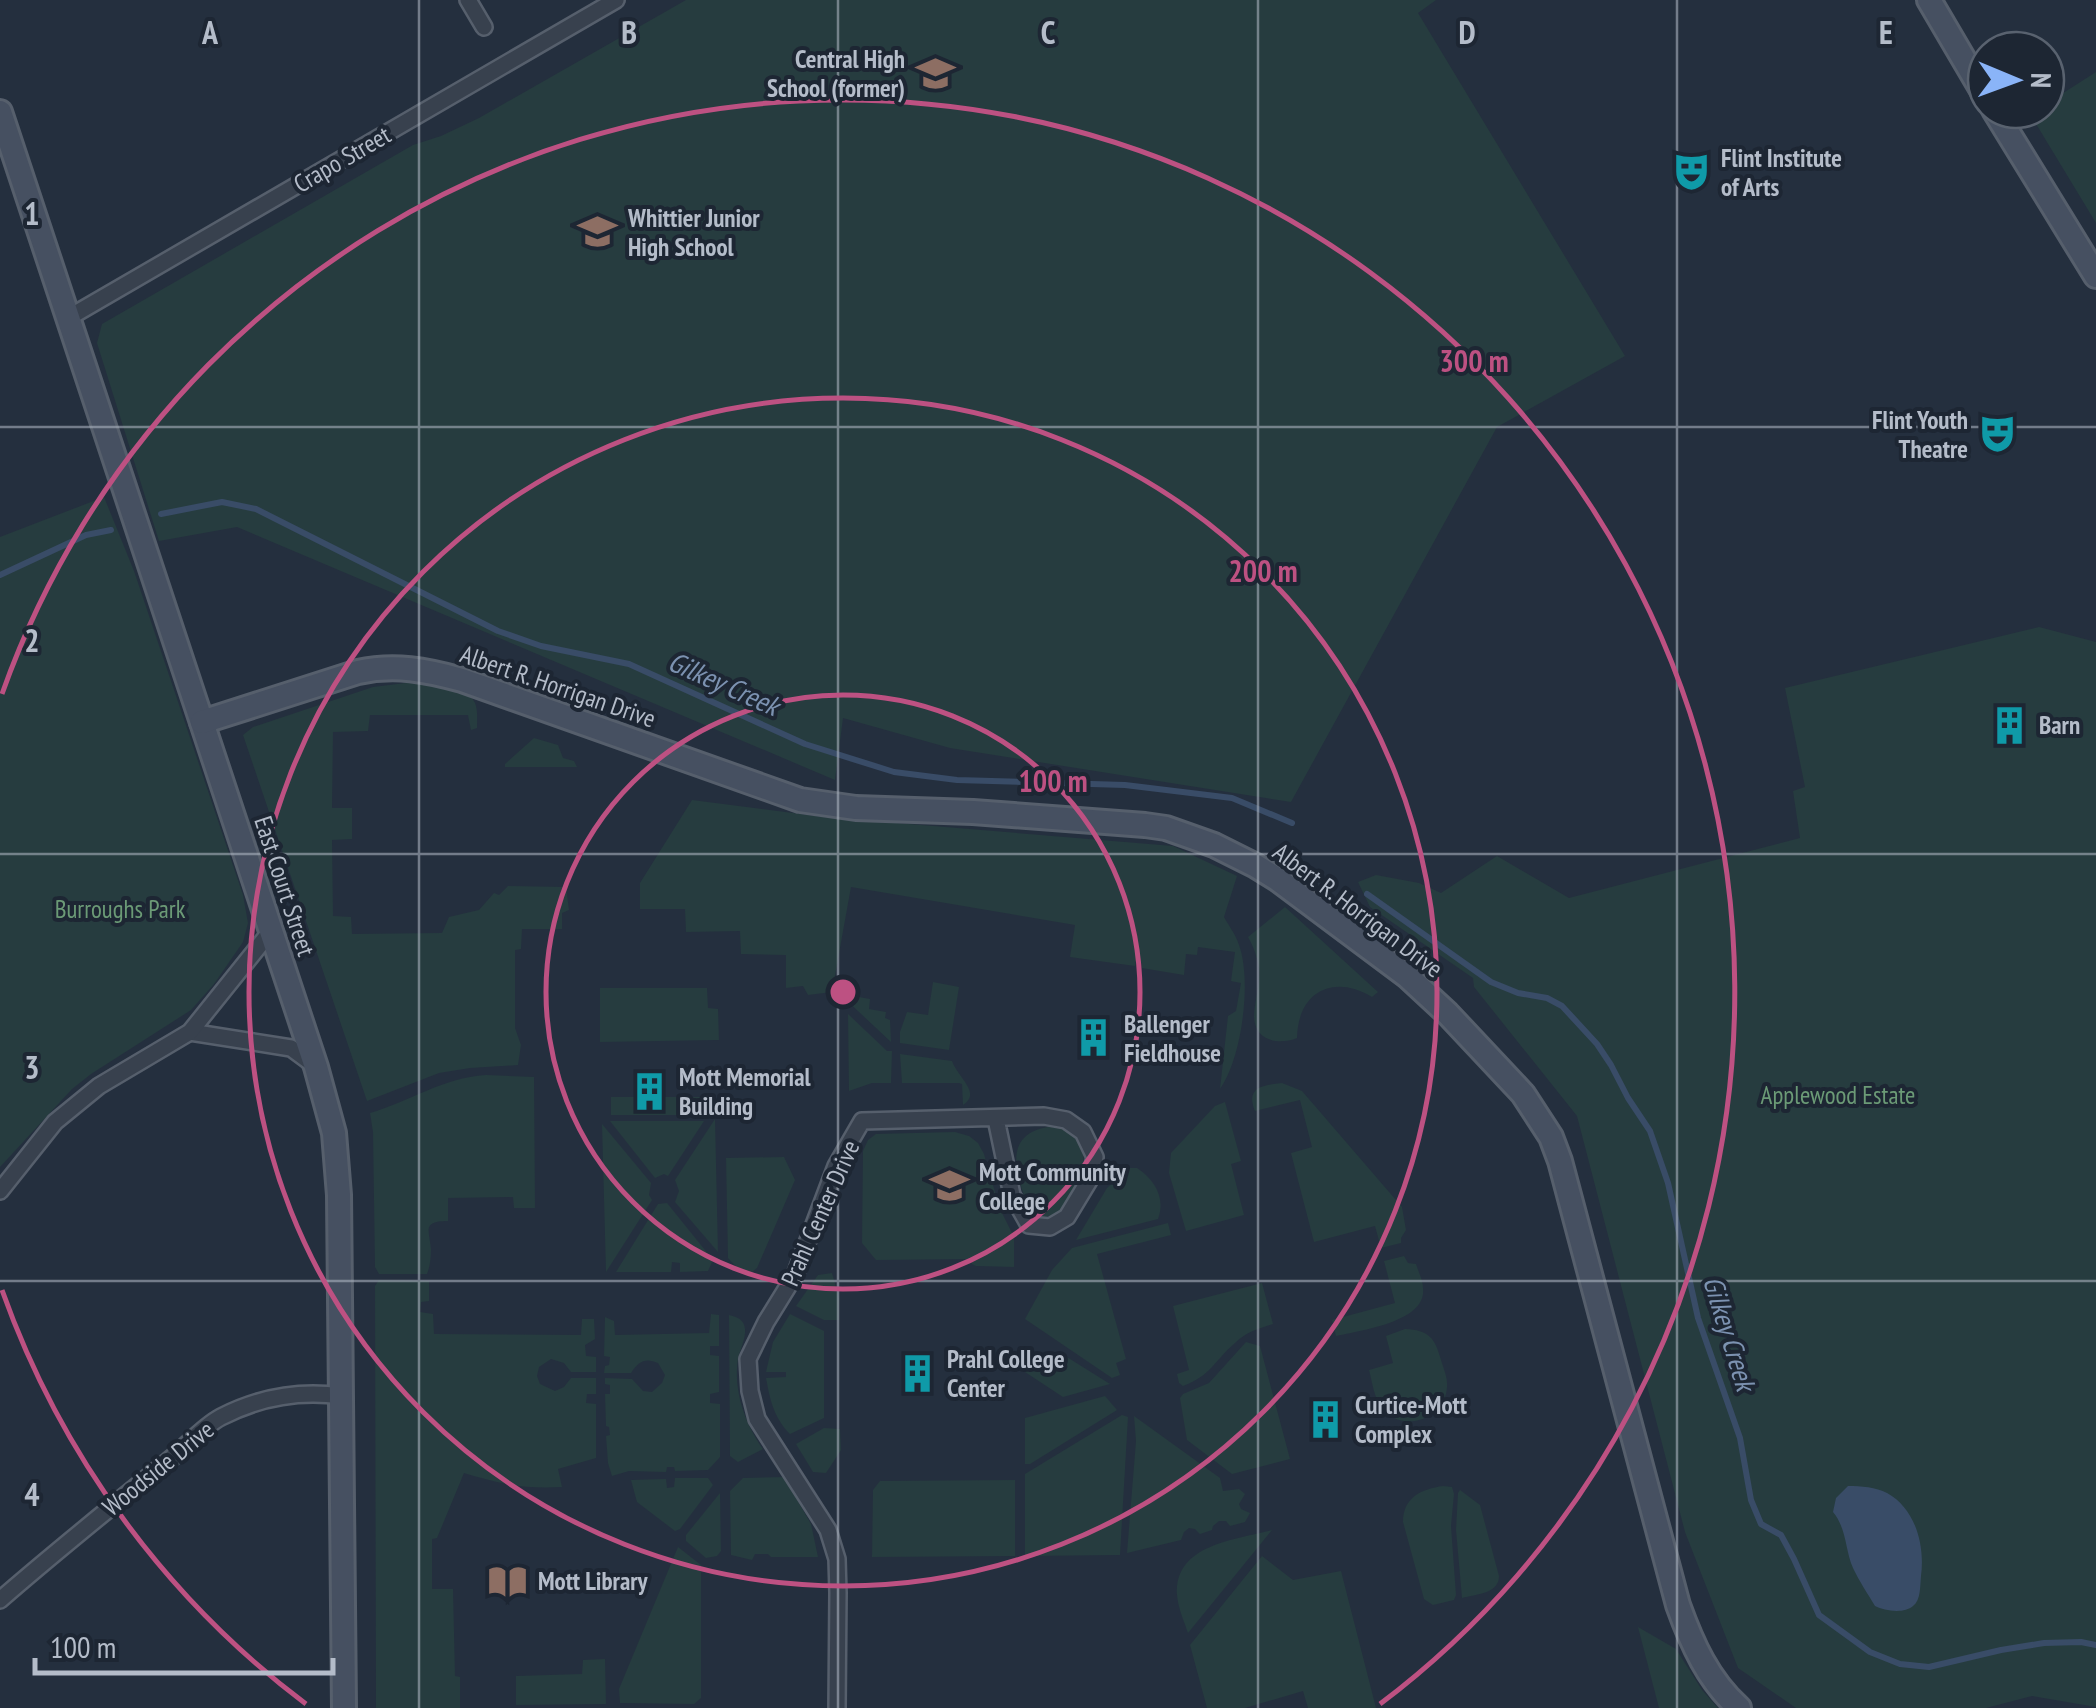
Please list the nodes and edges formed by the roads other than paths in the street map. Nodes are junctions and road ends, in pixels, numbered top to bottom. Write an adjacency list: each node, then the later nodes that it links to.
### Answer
1 (468, 0): 4 (street)
2 (616, 0): 9 (street, Crapo Street)
3 (1929, 0): 5 (street)
4 (484, 27)
5 (1966, 63)
6 (0, 112): 9 (street, East Court Street)
7 (2006, 130): 8 (street)
8 (2096, 276)
9 (68, 318): 10 (street, East Court Street)
10 (202, 722): 11 (street, East Court Street); 20 (street, Albert R. Horrigan Drive)
11 (272, 931): 12 (street); 13 (street, East Court Street)
12 (190, 1032): 13 (street); 15 (street)
13 (316, 1066): 16 (street, East Court Street)
14 (996, 1119): 14 (street, Prahl Center Drive); 19 (street, Prahl Center Drive)
15 (0, 1191)
16 (341, 1396): 17 (street, Woodside Drive); 18 (street, East Court Street)
17 (0, 1600)
18 (344, 1708)
19 (836, 1708)
20 (1739, 1708)

